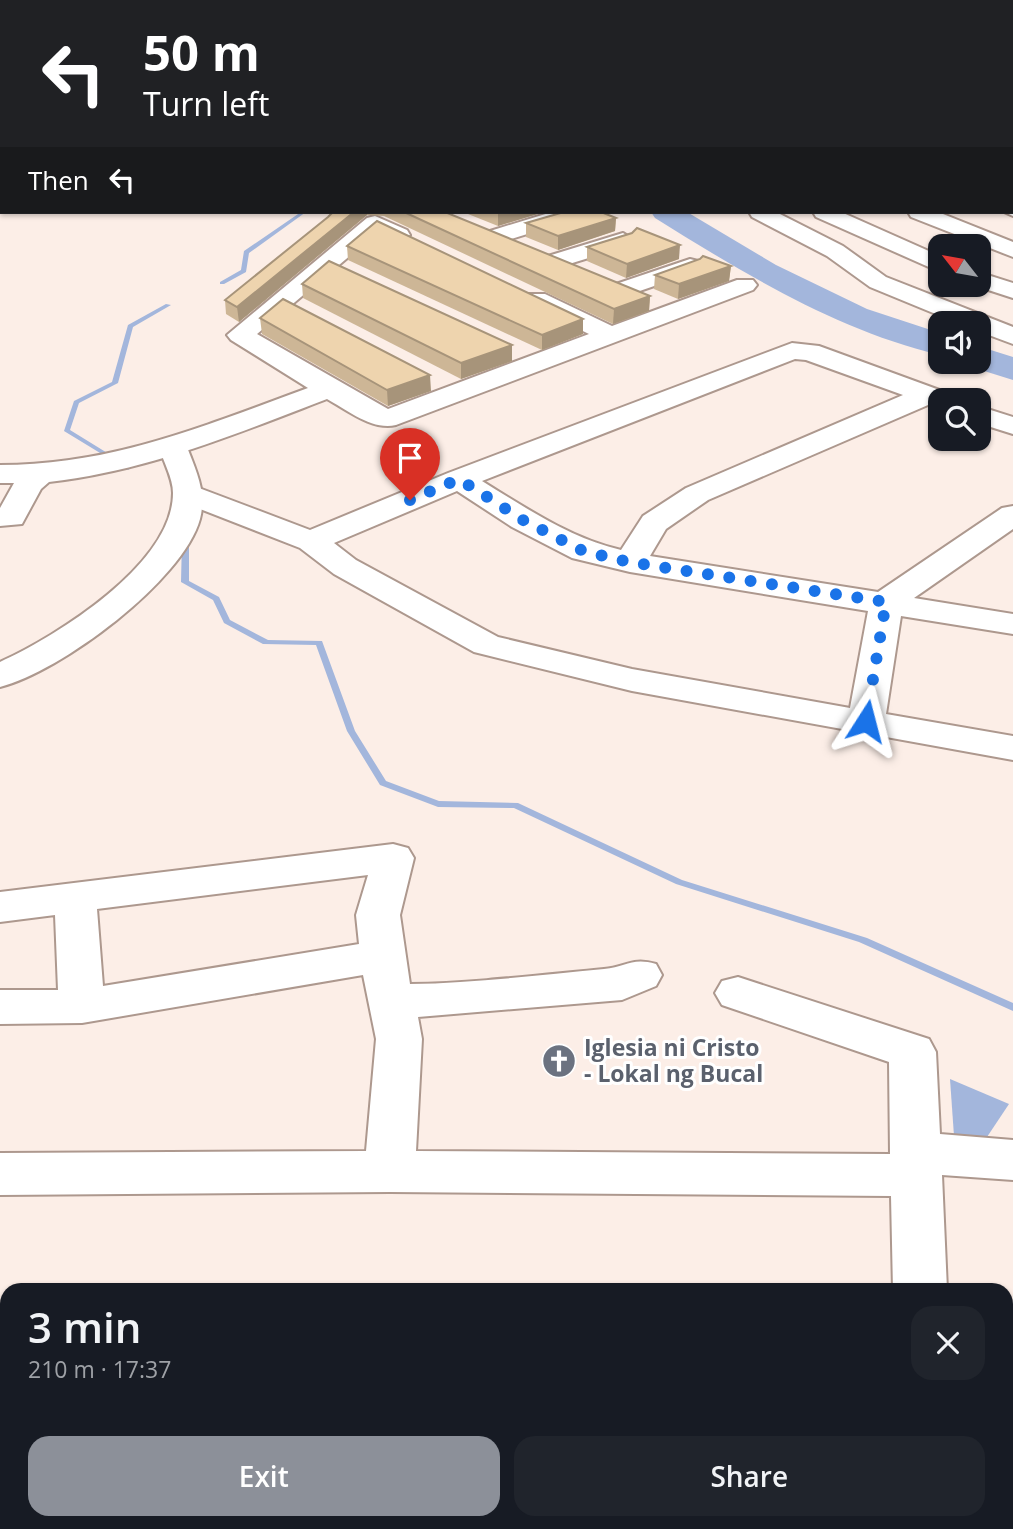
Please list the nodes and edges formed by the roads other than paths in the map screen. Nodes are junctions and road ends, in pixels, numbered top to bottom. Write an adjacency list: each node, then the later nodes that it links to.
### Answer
1 (568, 214): 7 (street)
2 (763, 214): 25 (street)
3 (828, 214): 11 (street)
4 (924, 214): 10 (street)
5 (378, 217): 9 (street); 13 (street)
6 (474, 226): 7 (street)
7 (498, 236): 12 (street)
8 (623, 240): 12 (street)
9 (425, 247)
10 (1013, 250)
11 (928, 260)
12 (556, 261): 19 (street)
13 (327, 262): 15 (street); 21 (street)
14 (690, 266): 19 (street)
15 (351, 274)
16 (991, 283): 20 (street)
17 (745, 285): 22 (street)
18 (513, 288): 24 (street)
19 (625, 289): 22 (street)
20 (1013, 291)
21 (282, 300): 23 (street); 29 (street)
22 (678, 311): 24 (street)
23 (306, 312)
24 (613, 336): 27 (street)
25 (1013, 336)
26 (507, 346): 27 (street)
27 (543, 363): 30 (street)
28 (424, 374): 30 (street)
29 (329, 389): 30 (street); 35 (street)
30 (459, 392)
31 (928, 395): 38 (street)
32 (928, 401): 43 (street)
33 (991, 418): 34 (street)
34 (1013, 426)
35 (173, 447): 37 (street); 39 (street)
36 (0, 474): 37 (street)
37 (38, 476): 41 (street)
38 (459, 479): 42 (street); 43 (street)
39 (188, 494): 42 (street); 46 (street)
40 (1013, 515): 44 (street)
41 (4, 523)
42 (311, 541): 47 (street)
43 (629, 562): 44 (street)
44 (886, 602): 45 (street); 47 (street)
45 (1013, 624)
46 (0, 676)
47 (866, 721): 48 (street)
48 (1013, 748)
49 (75, 898): 50 (street); 51 (street); 55 (street)
50 (0, 906)
51 (382, 956): 54 (street); 55 (street)
52 (640, 975): 54 (street)
53 (738, 993): 58 (street)
54 (390, 1001): 59 (street)
55 (82, 1006): 56 (street)
56 (0, 1007)
57 (1013, 1160): 58 (street)
58 (916, 1164): 59 (street); 61 (street)
59 (390, 1171): 60 (street)
60 (0, 1174)
61 (920, 1283)

